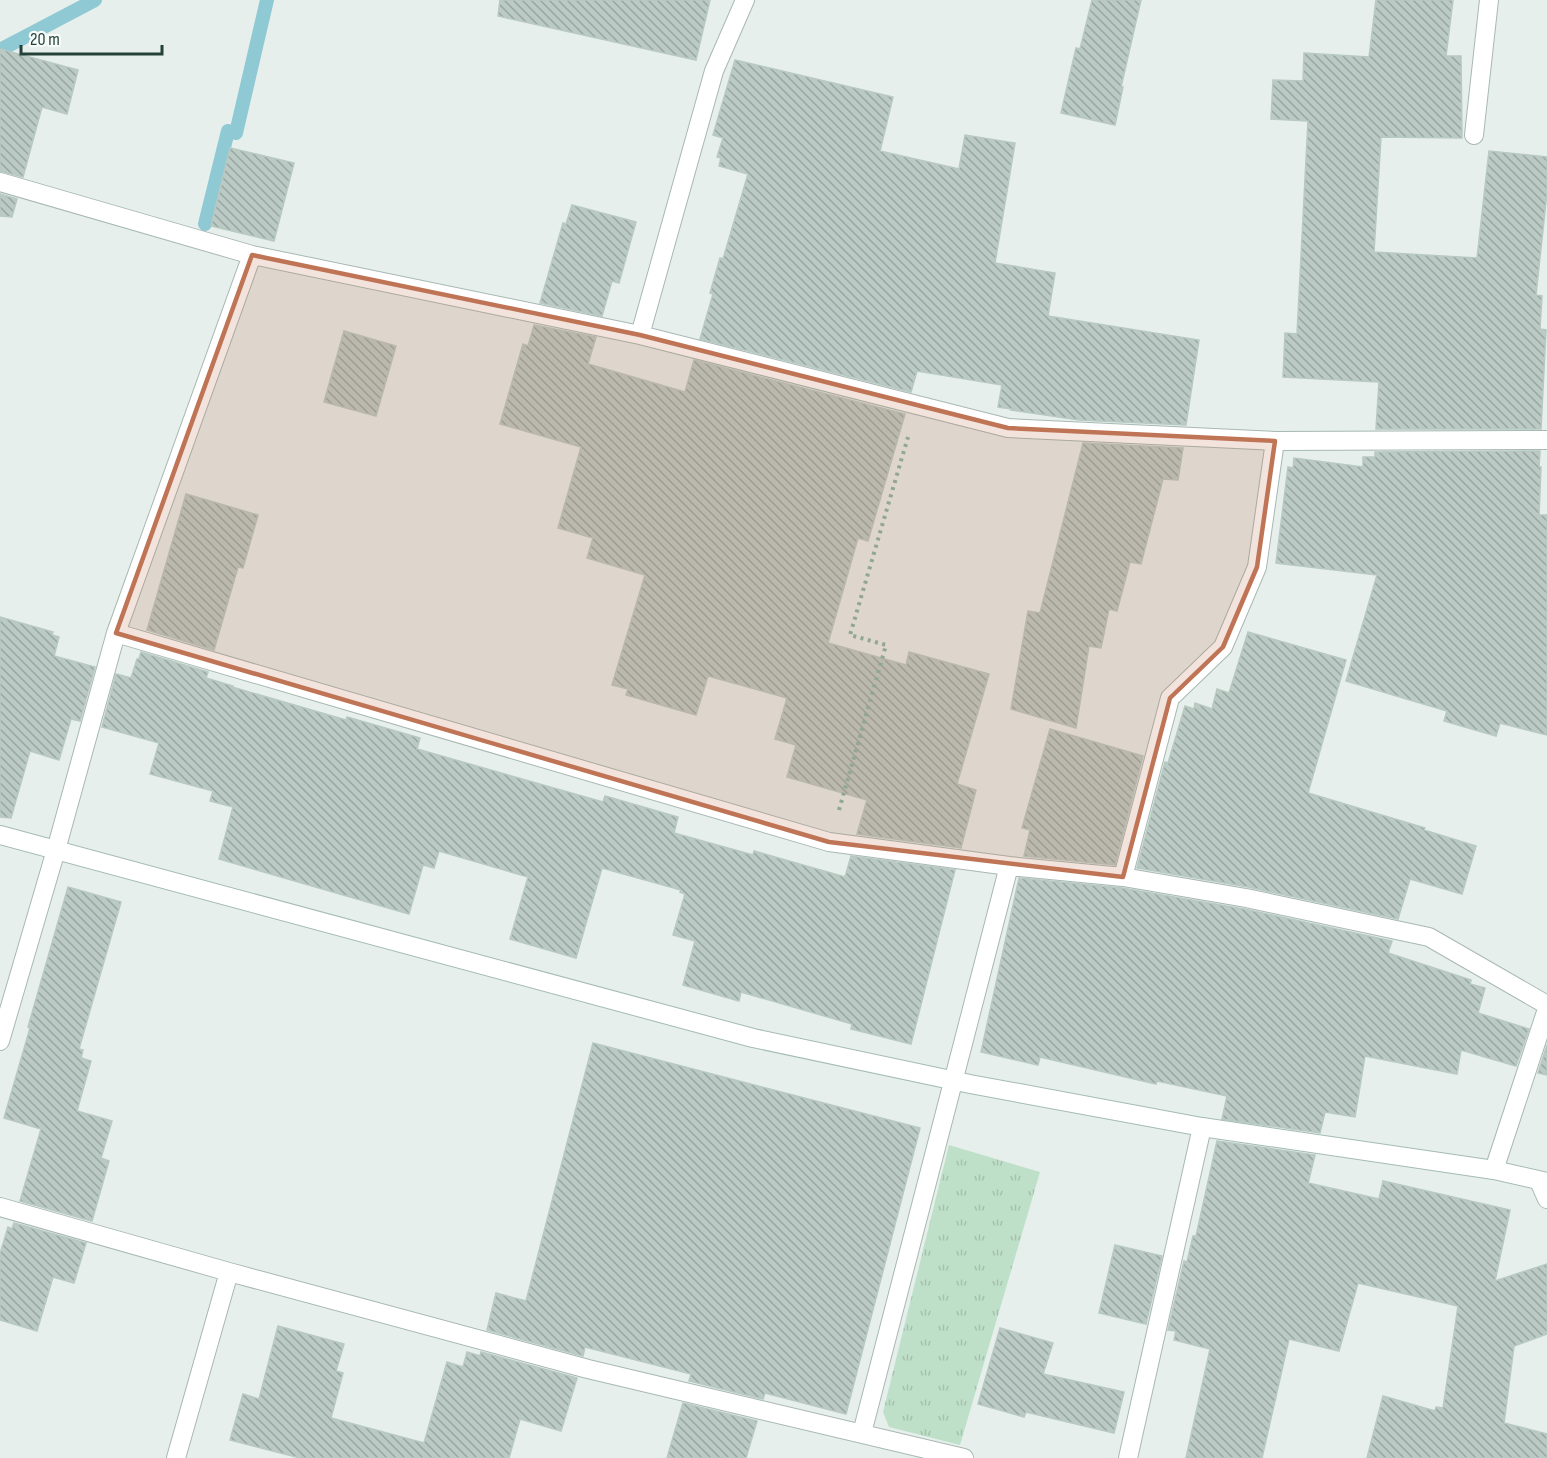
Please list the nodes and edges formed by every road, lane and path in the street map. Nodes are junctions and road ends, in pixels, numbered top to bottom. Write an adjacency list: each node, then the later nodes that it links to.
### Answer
1 (745, 0): 6 (street)
2 (1489, 0): 3 (street)
3 (1474, 135)
4 (0, 182): 5 (street)
5 (252, 255): 6 (street); 10 (street)
6 (640, 334): 7 (street)
7 (917, 405): 9 (street); 12 (path)
8 (1547, 440): 9 (street)
9 (1275, 441): 15 (street)
10 (116, 633): 12 (street); 13 (street)
11 (0, 835): 13 (street)
12 (829, 842): 14 (street)
13 (56, 850): 17 (street); 18 (street)
14 (1009, 866): 15 (street); 18 (street)
15 (1123, 877): 16 (street)
16 (1547, 1007): 20 (street)
17 (0, 1041)
18 (954, 1081): 19 (street); 25 (street)
19 (1202, 1127): 20 (street); 28 (street)
20 (1494, 1170): 21 (street)
21 (1543, 1181): 22 (street)
22 (1547, 1199)
23 (0, 1207): 24 (street)
24 (229, 1272): 25 (street); 26 (street)
25 (862, 1433): 27 (street)
26 (176, 1458)
27 (964, 1458)
28 (1128, 1458)

